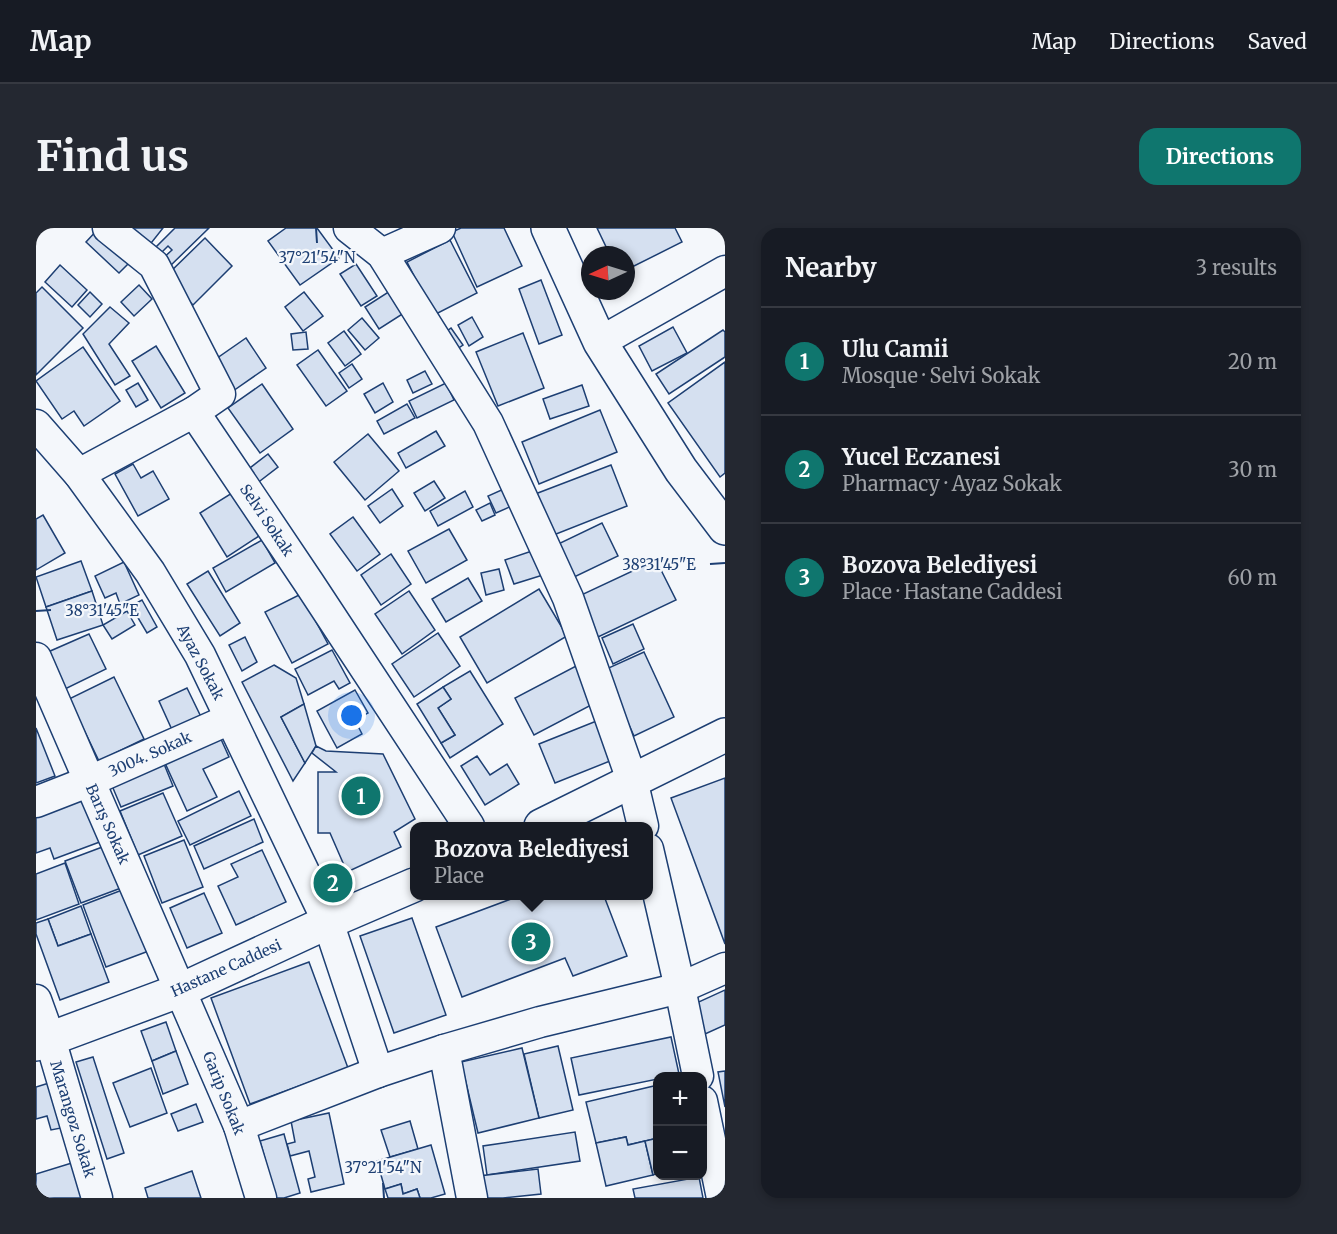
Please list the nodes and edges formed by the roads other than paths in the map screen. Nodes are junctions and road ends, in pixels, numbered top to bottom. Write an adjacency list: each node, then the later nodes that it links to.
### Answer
1 (108, 228): 8 (street)
2 (349, 228): 5 (street)
3 (440, 228): 5 (street)
4 (548, 228): 7 (street)
5 (382, 254): 15 (street)
6 (723, 277): 7 (street)
7 (600, 342): 11 (street)
8 (194, 412): 10 (street); 18 (street, Selvi Sokak)
9 (36, 425): 10 (street, Ayaz Sokak)
10 (78, 474): 13 (street, Ayaz Sokak)
11 (725, 528)
12 (36, 658): 16 (street, Barış Sokak)
13 (230, 719): 16 (street, 3004. Sokak); 23 (street, Ayaz Sokak)
14 (725, 735): 15 (street)
15 (632, 780): 19 (street); 20 (street)
16 (90, 781): 17 (street, 3004. Sokak); 26 (street, Barış Sokak)
17 (36, 802)
18 (466, 822)
19 (549, 822)
20 (642, 822)
21 (653, 871): 25 (street)
22 (410, 887): 23 (street, Hastane Caddesi)
23 (328, 922): 26 (street, Hastane Caddesi); 30 (street, Ayaz Sokak)
24 (725, 968): 25 (street)
25 (680, 988): 29 (street); 31 (street)
26 (181, 990): 28 (street, Hastane Caddesi); 33 (street, Garip Sokak)
27 (36, 1000): 28 (street, Marangoz Sokak)
28 (43, 1042): 34 (street, Marangoz Sokak)
29 (444, 1050): 30 (street); 36 (street)
30 (378, 1072): 33 (street)
31 (697, 1072)
32 (707, 1125): 37 (street)
33 (239, 1126): 35 (street, Garip Sokak)
34 (97, 1198)
35 (261, 1198)
36 (472, 1198)
37 (722, 1198)

